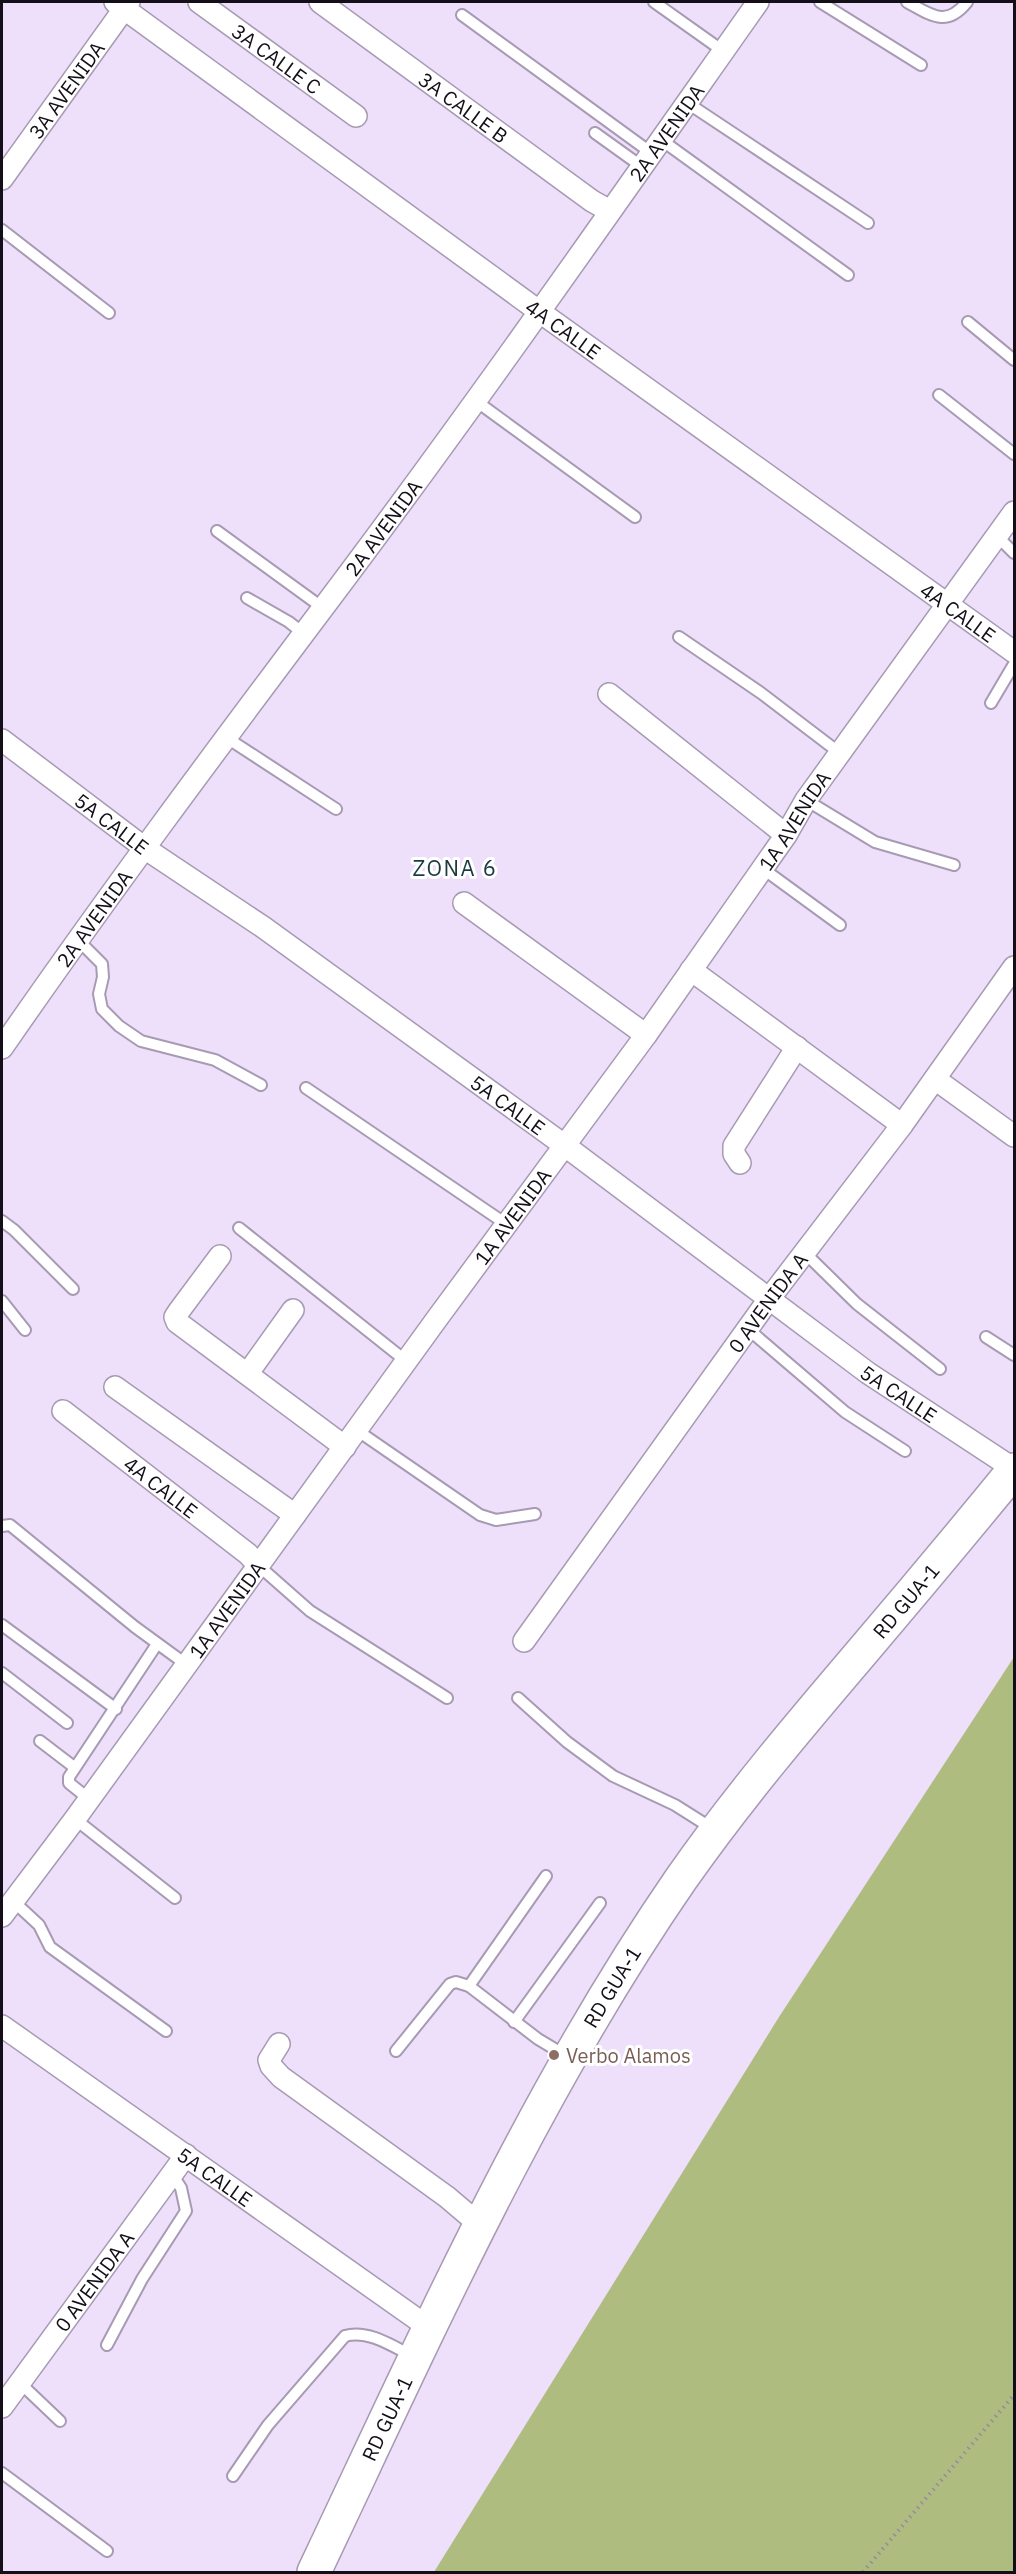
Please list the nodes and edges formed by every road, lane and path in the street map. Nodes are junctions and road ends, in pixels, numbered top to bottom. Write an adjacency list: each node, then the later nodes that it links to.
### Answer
1 (199, 2): 13 (street, 3A CALLE C)
2 (320, 2): 17 (street, 3A CALLE B)
3 (654, 2): 10 (lane)
4 (758, 2): 10 (street, 2A AVENIDA)
5 (820, 2): 11 (lane)
6 (907, 2): 7 (lane)
7 (967, 2)
8 (123, 4): 16 (street, 3A AVENIDA); 21 (street, 4A CALLE)
9 (462, 15): 15 (lane)
10 (723, 51): 12 (street, 2A AVENIDA)
11 (921, 65)
12 (686, 102): 15 (street, 2A AVENIDA); 18 (lane)
13 (356, 116)
14 (595, 133): 15 (lane)
15 (650, 152): 17 (street, 2A AVENIDA); 20 (lane)
16 (2, 179)
17 (610, 211): 21 (street, 2A AVENIDA)
18 (868, 223)
19 (2, 230): 22 (lane)
20 (848, 275)
21 (540, 312): 26 (street, 2A AVENIDA); 34 (street, 4A CALLE)
22 (109, 314)
23 (968, 322): 24 (lane)
24 (1014, 360)
25 (939, 395): 27 (lane)
26 (476, 401): 29 (lane); 35 (street, 2A AVENIDA)
27 (1014, 454)
28 (1014, 512): 31 (street, 1A AVENIDA)
29 (635, 517)
30 (217, 531): 35 (lane)
31 (997, 536): 32 (lane); 34 (street, 1A AVENIDA)
32 (1014, 553)
33 (247, 598): 36 (lane)
34 (948, 603): 38 (street, 4A CALLE); 44 (street, 1A AVENIDA)
35 (323, 608): 36 (street, 2A AVENIDA)
36 (304, 634): 42 (street, 2A AVENIDA)
37 (678, 637): 44 (lane)
38 (1014, 652)
39 (1014, 664): 41 (lane)
40 (609, 694): 47 (street)
41 (991, 704)
42 (227, 738): 46 (lane); 48 (street, 2A AVENIDA)
43 (2, 740): 48 (street, 5A CALLE)
44 (841, 754): 45 (street, 1A AVENIDA)
45 (806, 800): 47 (street, 1A AVENIDA); 49 (lane)
46 (336, 809)
47 (786, 835): 50 (street, 1A AVENIDA)
48 (146, 849): 53 (street, 2A AVENIDA); 64 (street, 5A CALLE)
49 (954, 866)
50 (762, 868): 52 (lane); 55 (street, 1A AVENIDA)
51 (464, 903): 56 (street)
52 (840, 925)
53 (77, 939): 58 (street, 2A AVENIDA); 60 (lane)
54 (1014, 967): 59 (street, 0 AVENIDA A)
55 (692, 970): 56 (street, 1A AVENIDA); 57 (street)
56 (646, 1035): 64 (street, 1A AVENIDA)
57 (797, 1047): 62 (street); 65 (street)
58 (2, 1048)
59 (934, 1079): 62 (street, 0 AVENIDA A); 63 (street)
60 (261, 1085)
61 (306, 1088): 67 (lane)
62 (902, 1125): 69 (street, 0 AVENIDA A)
63 (1014, 1136)
64 (564, 1145): 67 (street, 1A AVENIDA); 72 (street, 5A CALLE)
65 (740, 1163)
66 (2, 1221): 71 (lane)
67 (506, 1224): 79 (street, 1A AVENIDA)
68 (239, 1228): 79 (lane)
69 (804, 1252): 72 (street, 0 AVENIDA A); 80 (lane)
70 (220, 1256): 81 (street)
71 (73, 1289)
72 (769, 1299): 75 (street, 0 AVENIDA A); 86 (street, 5A CALLE)
73 (2, 1302): 76 (lane)
74 (292, 1310): 81 (street)
75 (748, 1329): 85 (lane); 92 (street, 0 AVENIDA A)
76 (25, 1330)
77 (986, 1337): 78 (lane)
78 (1014, 1355)
79 (406, 1361): 84 (street, 1A AVENIDA)
80 (940, 1369)
81 (248, 1373): 84 (street)
82 (115, 1387): 88 (street)
83 (63, 1411): 90 (street, 4A CALLE)
84 (351, 1438): 87 (lane); 88 (street, 1A AVENIDA)
85 (904, 1451)
86 (1014, 1470): 104 (main road, RD GUA-1)
87 (535, 1514)
88 (295, 1515): 90 (street, 1A AVENIDA)
89 (2, 1526): 93 (lane)
90 (259, 1566): 94 (street, 1A AVENIDA); 96 (lane)
91 (2, 1625): 98 (lane)
92 (524, 1641)
93 (158, 1644): 94 (lane); 98 (lane)
94 (187, 1665): 102 (street, 1A AVENIDA)
95 (2, 1672): 99 (lane)
96 (447, 1698)
97 (518, 1698): 104 (lane)
98 (116, 1709): 101 (lane)
99 (67, 1723)
100 (40, 1741): 101 (lane)
101 (74, 1767): 102 (lane)
102 (89, 1799): 103 (street, 1A AVENIDA)
103 (75, 1819): 106 (lane); 108 (street, 1A AVENIDA)
104 (716, 1831): 115 (main road, RD GUA-1)
105 (546, 1876): 109 (lane)
106 (175, 1898)
107 (600, 1903): 110 (lane)
108 (7, 1907): 112 (lane)
109 (469, 1986): 110 (lane); 114 (lane)
110 (514, 2022): 115 (lane)
111 (2, 2026): 116 (street, 5A CALLE)
112 (166, 2031)
113 (279, 2044): 118 (street)
114 (396, 2051)
115 (570, 2058): 118 (main road, RD GUA-1)
116 (186, 2155): 117 (street, 0 AVENIDA A); 119 (street, 5A CALLE)
117 (172, 2174): 120 (lane); 122 (street, 0 AVENIDA A)
118 (480, 2225): 119 (main road, RD GUA-1)
119 (428, 2327): 121 (main road, RD GUA-1)
120 (107, 2346)
121 (414, 2357): 127 (lane); 129 (main road, RD GUA-1)
122 (19, 2382): 124 (street, 0 AVENIDA A); 125 (lane)
123 (1014, 2395): 130 (path)
124 (2, 2407)
125 (60, 2421)
126 (2, 2473): 128 (lane)
127 (233, 2476)
128 (107, 2551)
129 (314, 2572)
130 (863, 2572)

